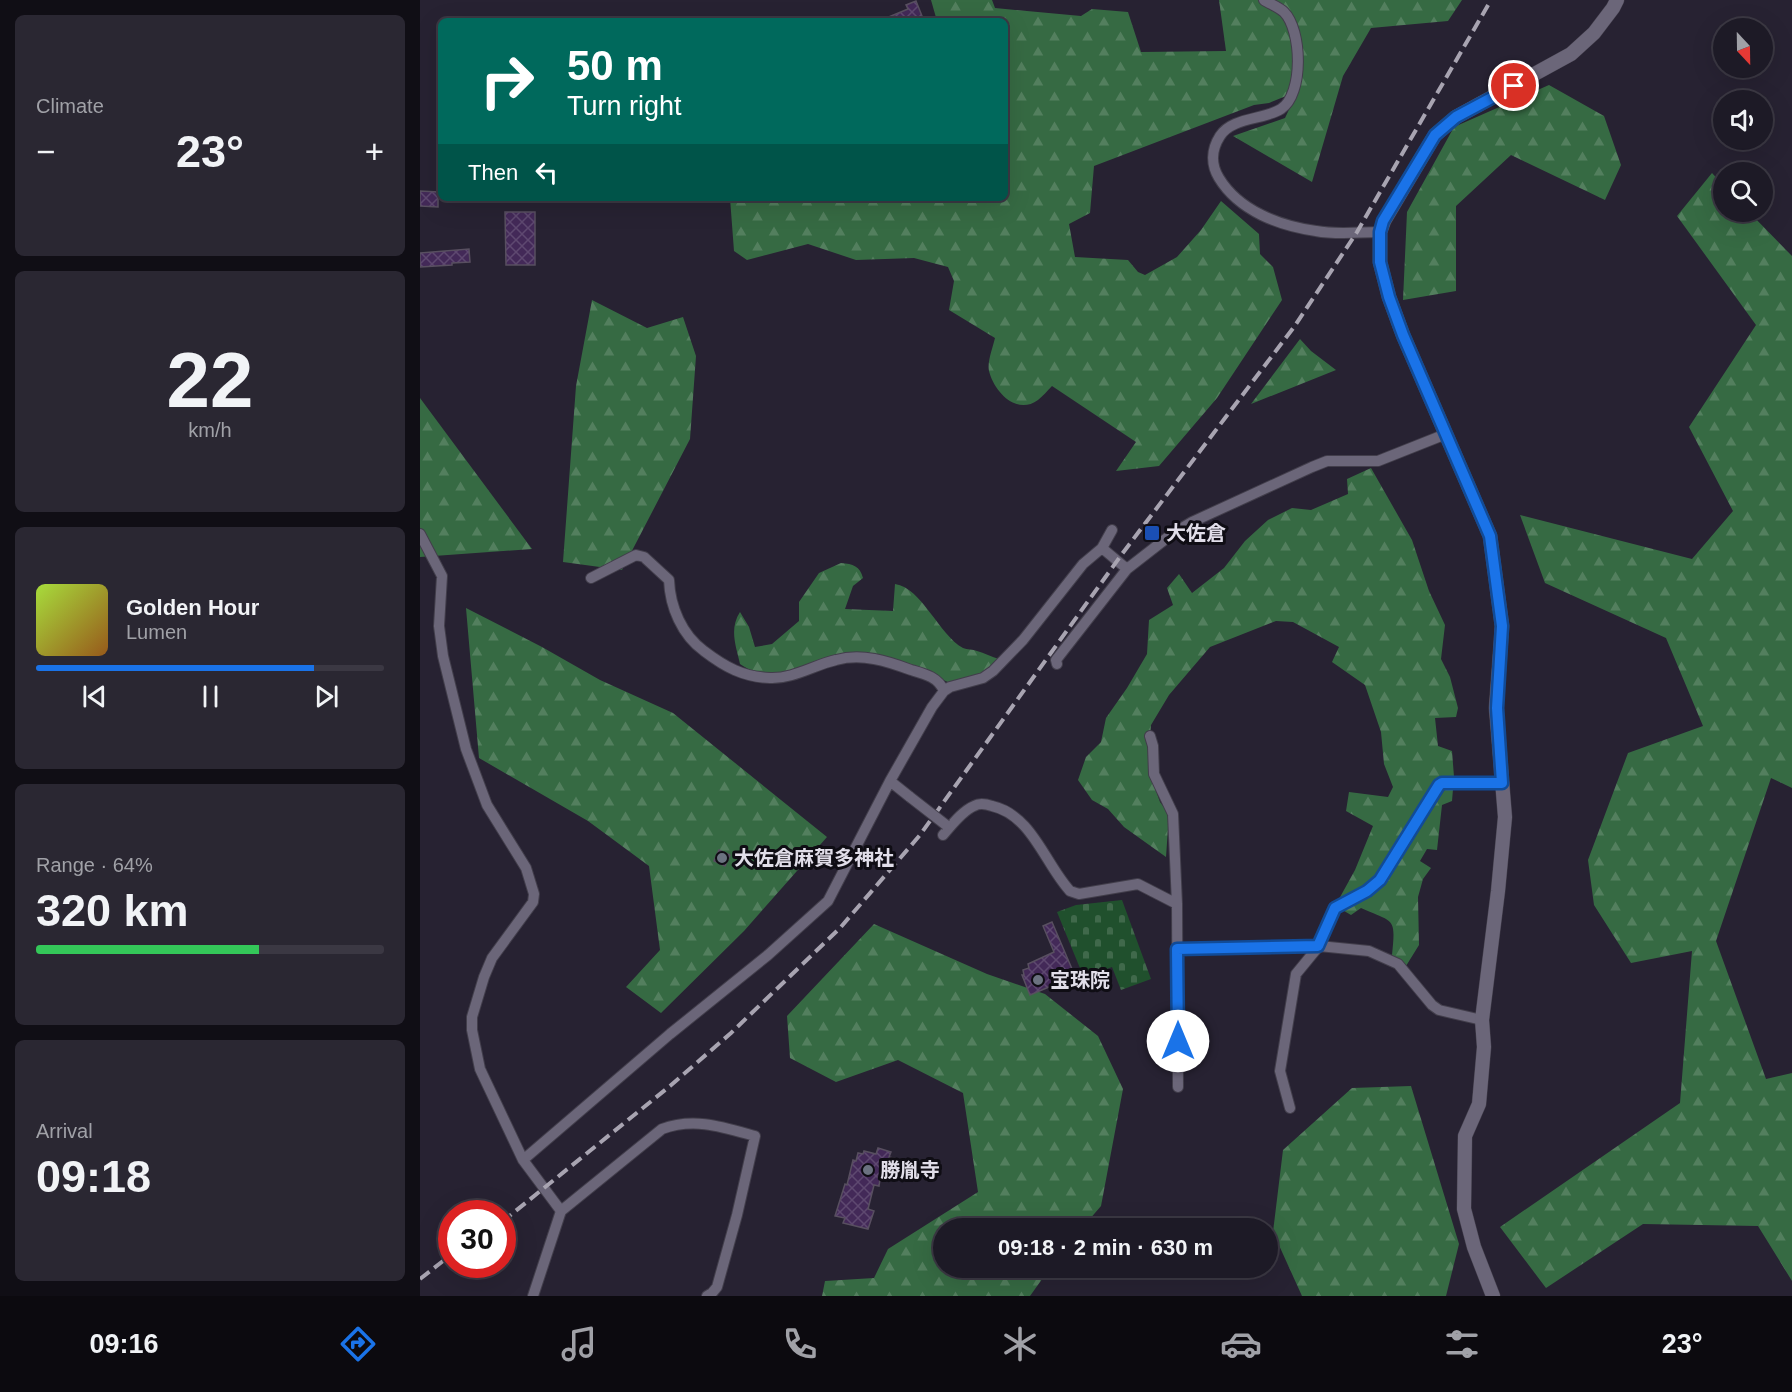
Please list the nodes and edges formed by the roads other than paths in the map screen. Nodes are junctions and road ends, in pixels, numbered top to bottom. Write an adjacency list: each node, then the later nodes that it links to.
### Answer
1 (1264, 0): 3 (street)
2 (1617, 0): 3 (street)
3 (1380, 232): 4 (street)
4 (1446, 434): 8 (street); 14 (street)
5 (1112, 530): 7 (street)
6 (420, 534): 21 (street)
7 (1102, 548): 8 (street); 11 (street)
8 (1127, 569): 10 (street)
9 (591, 578): 11 (street)
10 (1057, 664)
11 (944, 691): 13 (street)
12 (1150, 736): 15 (street)
13 (890, 781): 15 (street, bridge); 21 (street)
14 (1502, 783): 16 (street); 18 (street)
15 (1177, 904): 17 (street)
16 (1318, 946): 17 (street); 18 (street); 20 (street)
17 (1177, 949): 19 (street)
18 (1482, 1020): 26 (street)
19 (1178, 1087)
20 (1290, 1108)
21 (523, 1160): 22 (street)
22 (561, 1211): 23 (street); 24 (street)
23 (718, 1292): 25 (street)
24 (533, 1296)
25 (707, 1296)
26 (1493, 1296)

